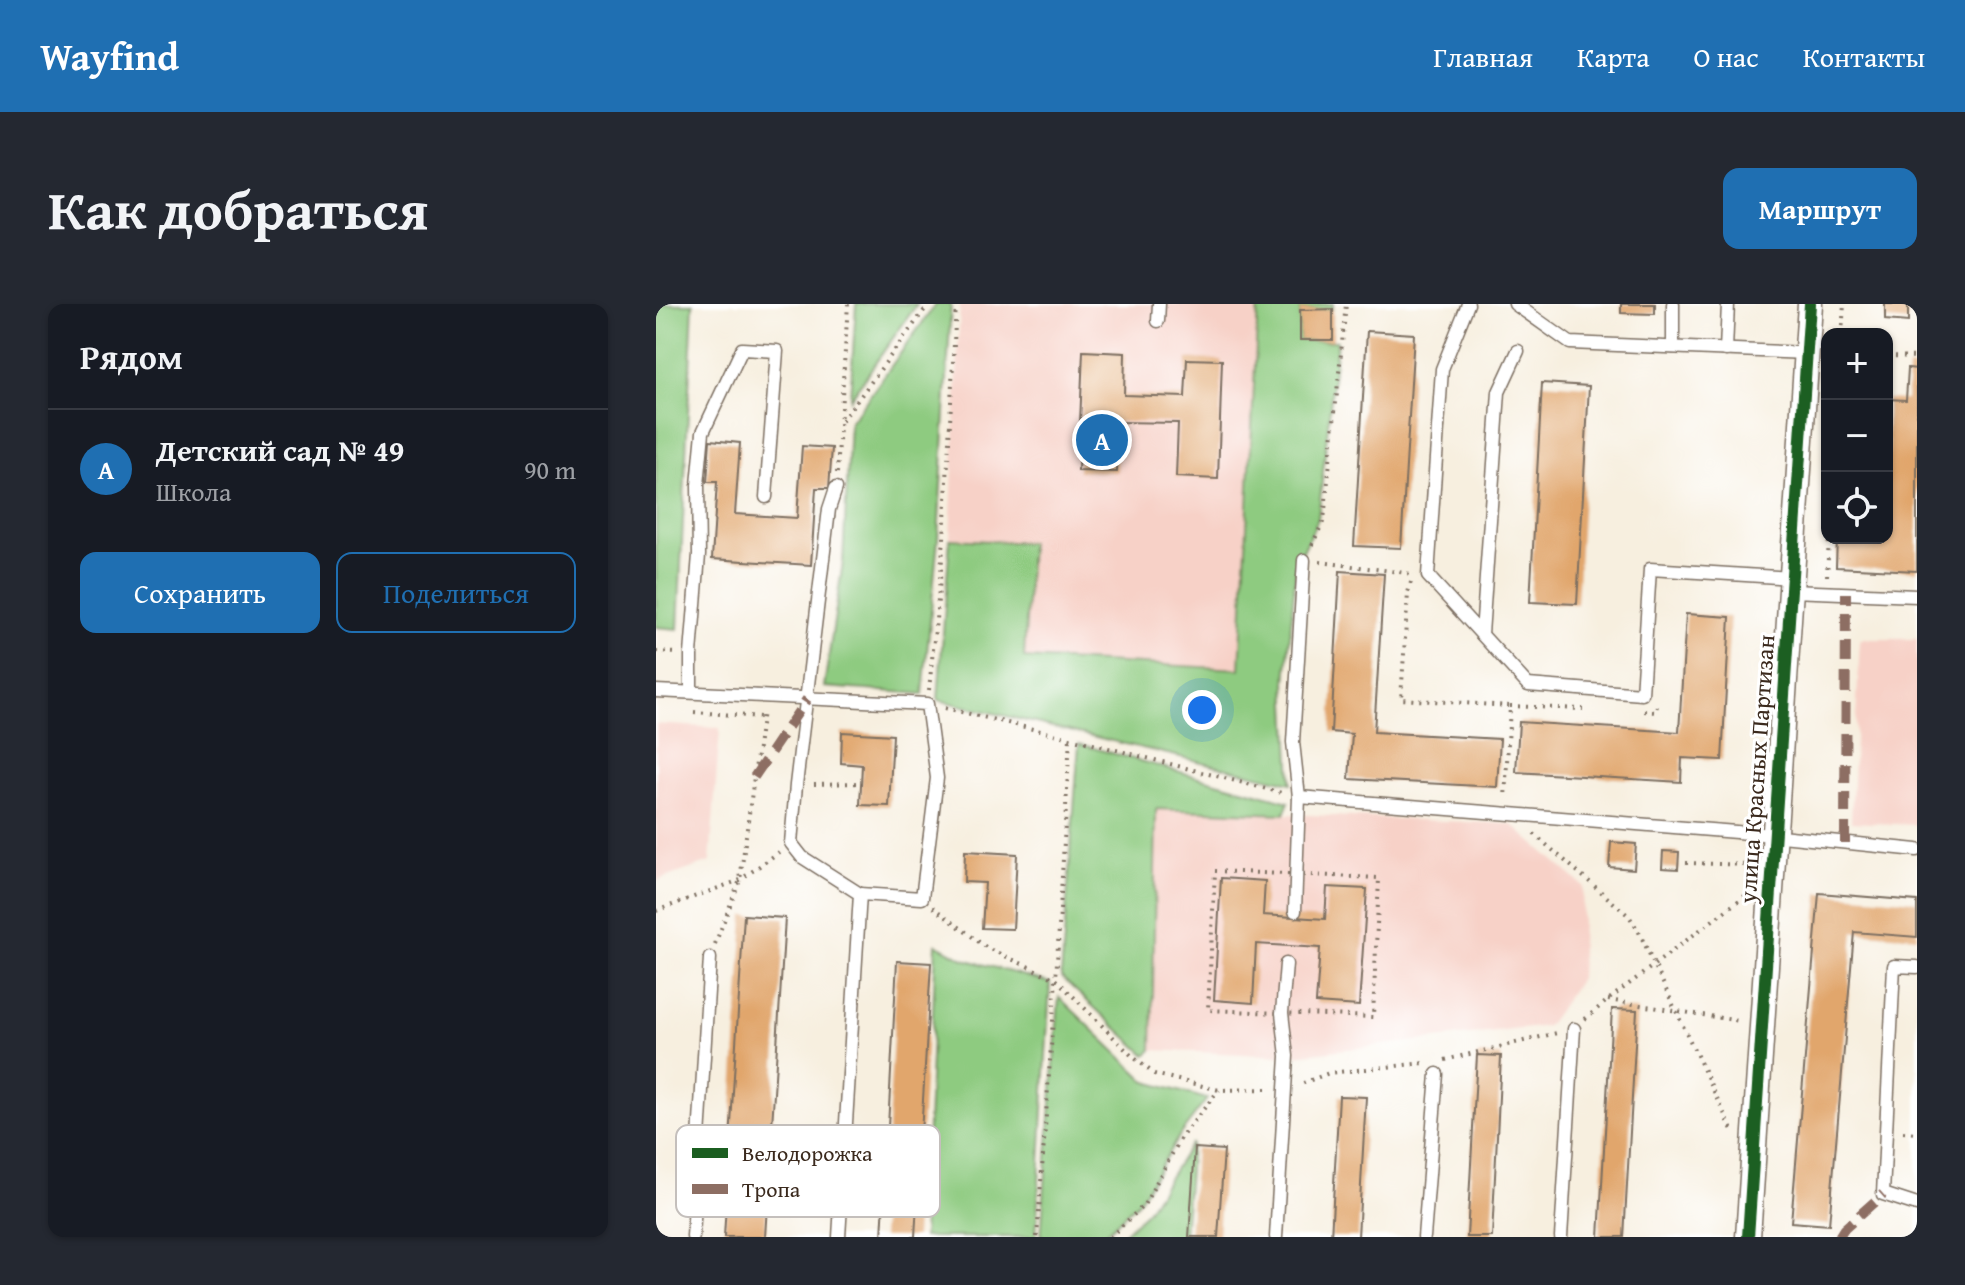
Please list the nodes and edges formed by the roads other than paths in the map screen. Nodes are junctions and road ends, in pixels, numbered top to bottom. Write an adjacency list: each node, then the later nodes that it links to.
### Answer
1 (1159, 304): 7 (lane)
2 (1468, 304): 17 (lane)
3 (1515, 304): 8 (lane)
4 (1673, 304): 8 (lane)
5 (1728, 304): 9 (lane)
6 (1810, 304): 11 (street, улица Красных Партизан)
7 (1158, 321)
8 (1673, 347): 9 (lane)
9 (1726, 350): 11 (lane)
10 (1518, 351): 17 (lane)
11 (1807, 353): 15 (street, улица Красных Партизан)
12 (836, 488): 20 (lane)
13 (766, 497): 19 (lane)
14 (1304, 560): 21 (lane)
15 (1791, 584): 16 (lane); 17 (lane); 22 (street, улица Красных Партизан)
16 (1917, 596)
17 (1482, 634)
18 (656, 691): 19 (lane)
19 (691, 692): 20 (lane)
20 (807, 699): 24 (lane); 24 (lane)
21 (1299, 797): 22 (lane); 25 (lane)
22 (1775, 835): 23 (lane); 41 (street, улица Красных Партизан)
23 (1917, 850)
24 (860, 894): 32 (lane)
25 (1295, 911)
26 (710, 958): 31 (lane)
27 (1286, 964): 38 (lane)
28 (1917, 967): 33 (lane)
29 (1574, 1029): 40 (lane)
30 (1437, 1074): 39 (lane)
31 (700, 1125)
32 (846, 1125)
33 (1917, 1205)
34 (694, 1217): 36 (lane)
35 (840, 1217): 37 (lane)
36 (693, 1237)
37 (839, 1237)
38 (1276, 1237)
39 (1424, 1237)
40 (1561, 1237)
41 (1748, 1237)

